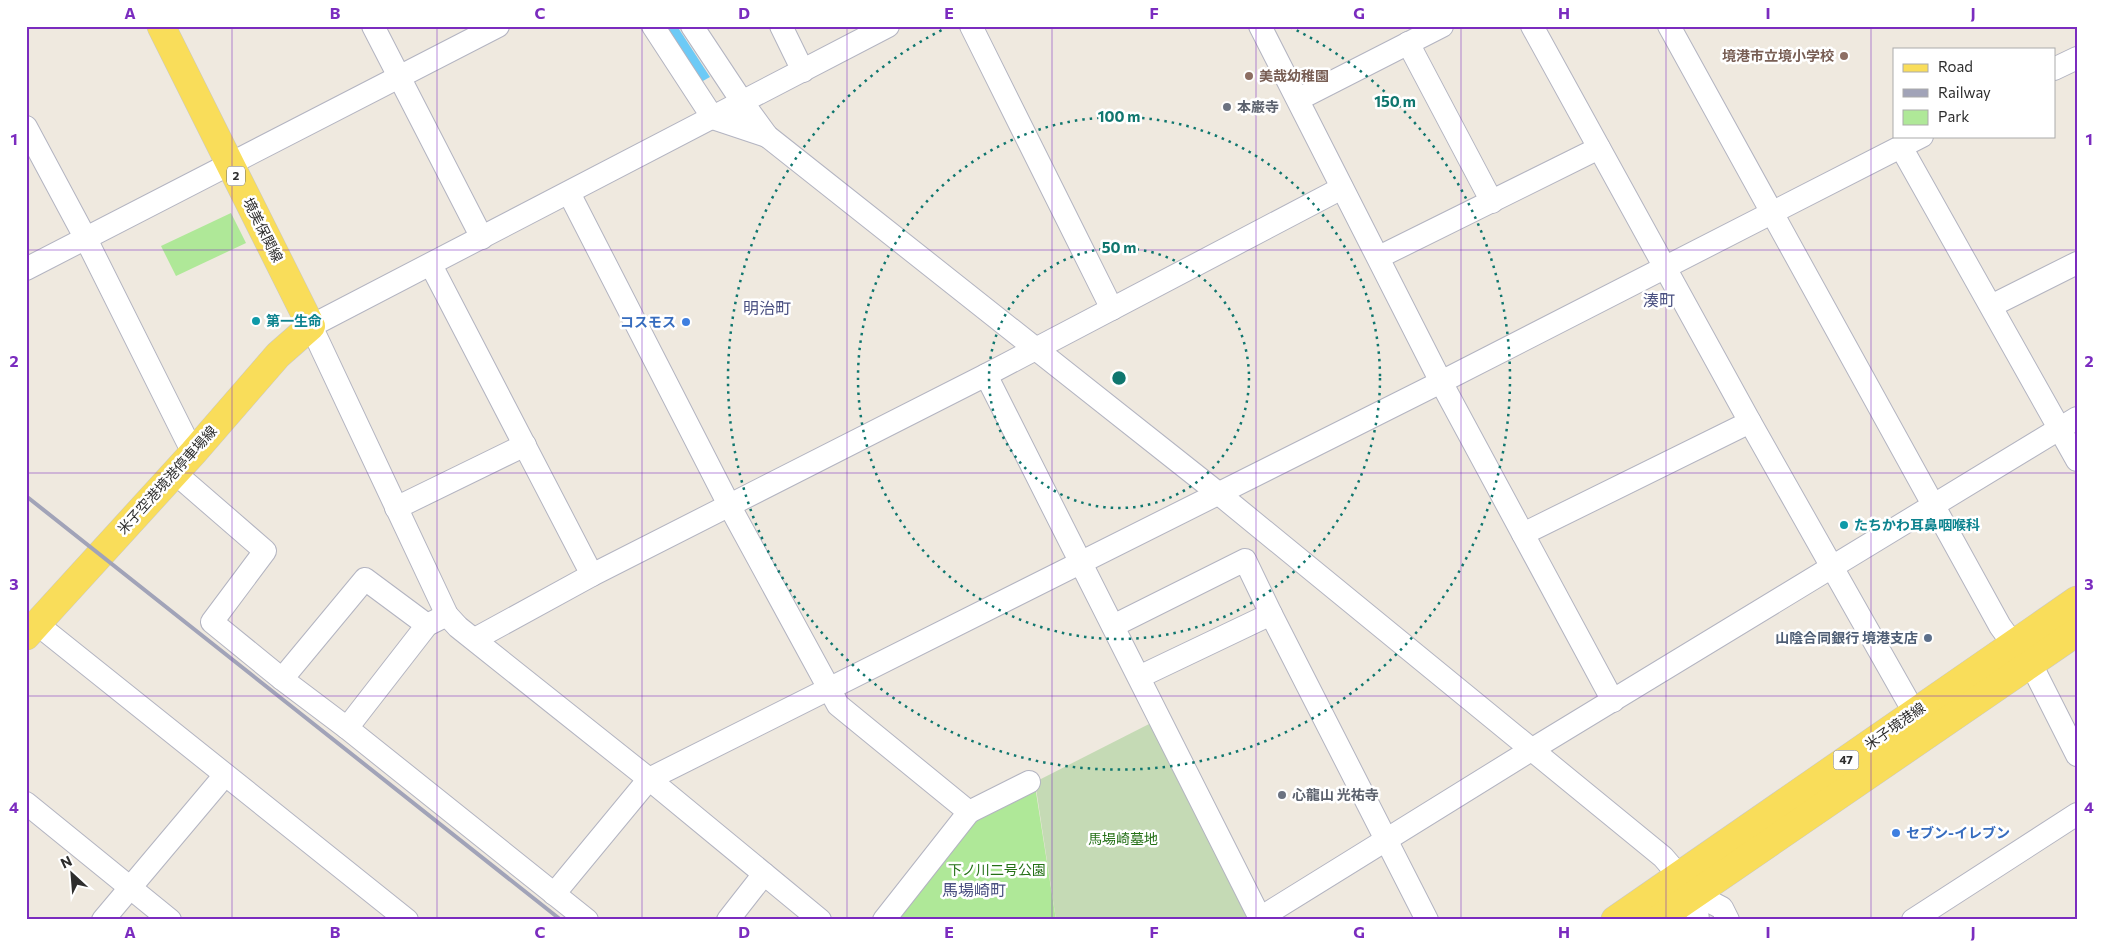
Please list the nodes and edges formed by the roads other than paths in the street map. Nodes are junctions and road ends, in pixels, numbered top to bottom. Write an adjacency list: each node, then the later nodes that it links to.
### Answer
1 (161, 26): 26 (main road, 境美保関線 / 2)
2 (373, 26): 17 (street)
3 (498, 26): 17 (street)
4 (653, 26): 20 (street)
5 (692, 26): 19 (street)
6 (781, 26): 16 (street)
7 (888, 26): 16 (street)
8 (971, 26): 39 (street)
9 (1260, 26): 18 (street)
10 (1442, 26): 13 (street)
11 (1532, 26): 25 (street)
12 (1669, 26): 30 (street)
13 (1408, 44): 18 (street); 29 (street)
14 (2077, 58): 15 (street)
15 (2056, 68)
16 (803, 70): 19 (street)
17 (399, 78): 26 (street); 31 (street)
18 (1298, 99): 27 (street)
19 (743, 103): 20 (street); 22 (street)
20 (713, 118): 22 (street); 28 (street)
21 (26, 127): 32 (street)
22 (767, 136): 41 (street)
23 (1918, 138): 24 (street)
24 (1901, 147): 30 (street); 38 (street)
25 (1599, 148): 29 (street); 36 (street)
26 (230, 164): 32 (street); 40 (main road, 境美保関線 / 2)
27 (1342, 188): 33 (street); 39 (street)
28 (569, 193): 31 (street); 51 (street)
29 (1492, 202): 33 (street)
30 (1771, 213): 36 (street); 52 (street)
31 (482, 238): 35 (street)
32 (86, 239): 37 (street); 47 (street)
33 (1379, 256): 43 (street)
34 (2077, 263): 38 (street)
35 (431, 265): 40 (street); 46 (street)
36 (1665, 268): 43 (street); 44 (street)
37 (26, 269)
38 (1991, 306): 45 (street)
39 (1112, 309): 41 (street)
40 (311, 326): 47 (main road, 米子空港境港停車場線); 53 (street)
41 (1035, 349): 42 (street); 50 (street)
42 (986, 375): 51 (street); 55 (street)
43 (1441, 382): 50 (street); 54 (street)
44 (1750, 422): 54 (street); 56 (street)
45 (2068, 423): 48 (street); 52 (street)
46 (525, 445): 53 (street); 57 (street)
47 (193, 453): 49 (main road, 米子空港境港停車場線)
48 (2077, 460)
49 (175, 473): 62 (main road, 米子空港境港停車場線); 68 (street)
50 (1218, 493): 55 (street); 73 (street)
51 (729, 505): 57 (street); 69 (street)
52 (1934, 506): 56 (street); 65 (street)
53 (396, 508): 60 (street)
54 (1523, 534): 70 (street)
55 (1080, 561): 61 (street); 69 (street)
56 (1832, 568): 70 (street); 71 (street)
57 (592, 575): 64 (street)
58 (2077, 600): 65 (main road, 米子境港線 / 47)
59 (1272, 614): 61 (street); 67 (street); 81 (street)
60 (437, 620): 64 (street); 68 (street); 72 (street)
61 (1113, 626): 67 (street)
62 (32, 630): 75 (street)
63 (2077, 632): 66 (main road, 米子境港線 / 47)
64 (475, 639): 76 (street)
65 (2013, 644): 66 (street); 71 (main road, 米子境港線 / 47)
66 (2031, 664): 74 (street); 85 (main road, 米子境港線 / 47)
67 (1139, 678): 86 (street)
68 (282, 679): 72 (street)
69 (829, 690): 76 (street); 79 (street)
70 (1612, 701): 73 (street)
71 (1914, 712): 85 (main road, 米子境港線 / 47)
72 (347, 728): 84 (street)
73 (1531, 750): 81 (street); 85 (street)
74 (2077, 755)
75 (225, 775): 83 (street); 89 (street)
76 (649, 779): 82 (street); 84 (street)
77 (1029, 782): 79 (street)
78 (26, 803): 83 (street)
79 (969, 812): 93 (street)
80 (2077, 814): 98 (street)
81 (1386, 839): 86 (street); 94 (street)
82 (764, 874): 91 (street); 92 (street)
83 (130, 887): 87 (street); 88 (street)
84 (554, 894): 90 (street)
85 (1691, 896): 95 (main road, 米子境港線 / 47); 96 (main road, 米子境港線 / 47); 97 (street)
86 (1261, 919)
87 (103, 920)
88 (170, 920)
89 (407, 920)
90 (587, 920)
91 (728, 920)
92 (820, 920)
93 (884, 920)
94 (1427, 920)
95 (1615, 920)
96 (1657, 920)
97 (1728, 920)
98 (1913, 920)

